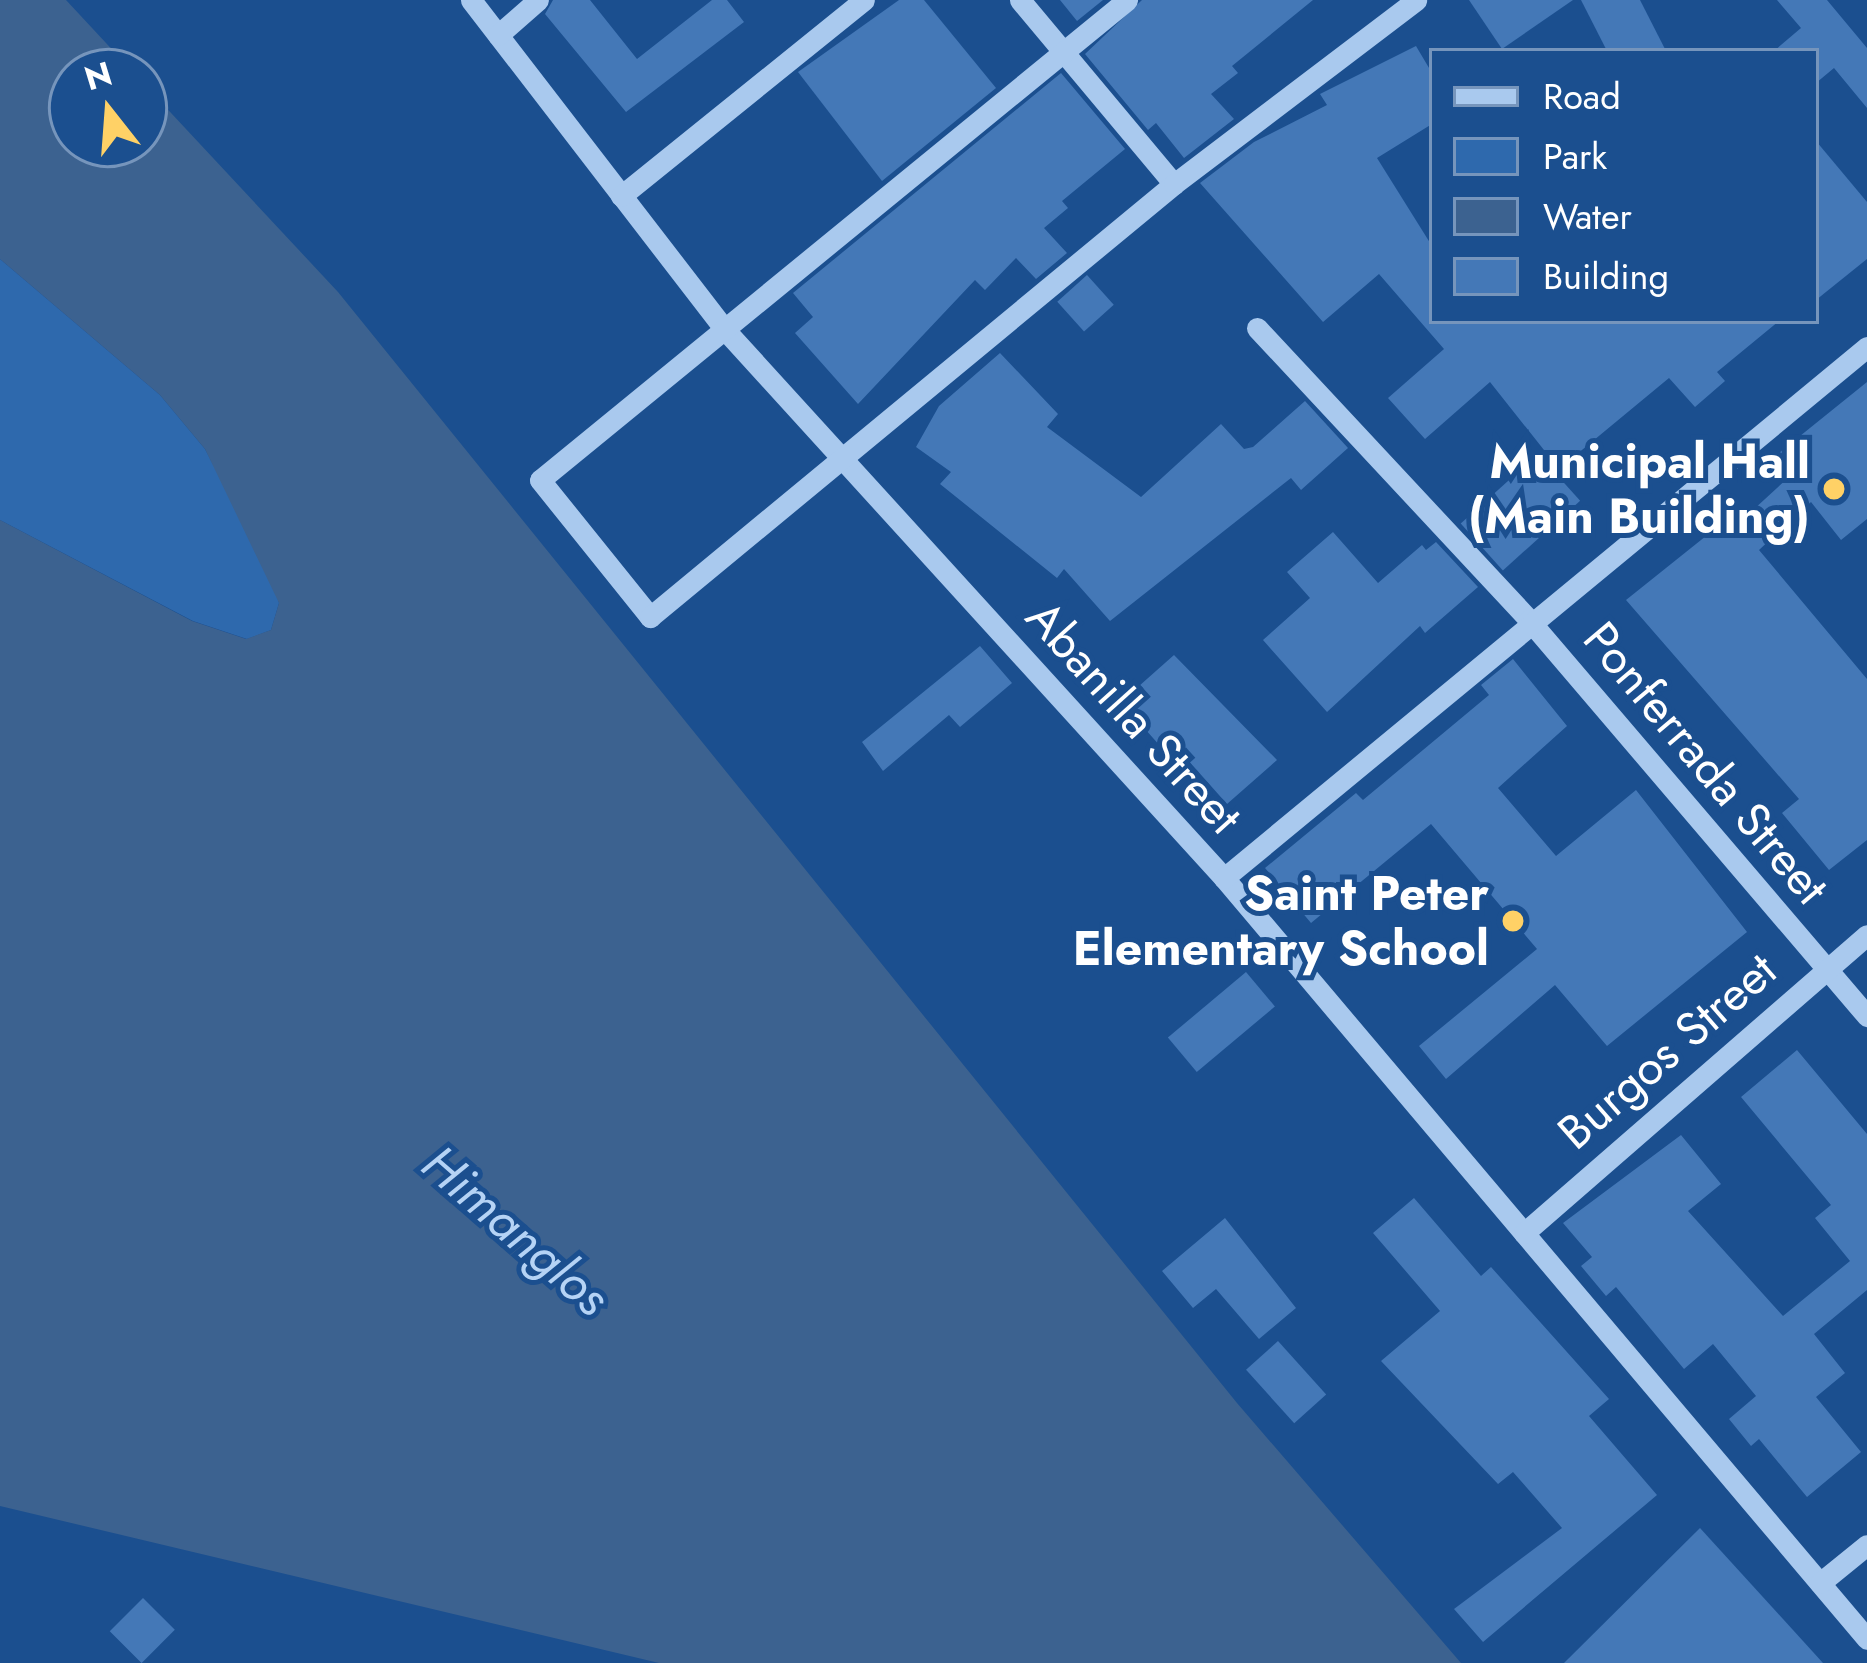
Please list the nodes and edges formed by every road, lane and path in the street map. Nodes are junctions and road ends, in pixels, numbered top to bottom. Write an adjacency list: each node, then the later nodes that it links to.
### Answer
1 (471, 0): 7 (street, Abanilla Street)
2 (538, 0): 7 (street)
3 (864, 0): 10 (street)
4 (1020, 0): 8 (street)
5 (1127, 0): 8 (street)
6 (1416, 0): 9 (street)
7 (498, 35): 10 (street, Abanilla Street)
8 (1062, 52): 9 (street); 12 (street)
9 (1174, 184): 14 (street)
10 (622, 196): 12 (street, Abanilla Street)
11 (1257, 328): 15 (street, Ponferrada Street)
12 (726, 332): 14 (street, Abanilla Street); 14 (street)
13 (1867, 347): 15 (street)
14 (844, 462): 16 (street, Abanilla Street)
15 (1529, 620): 16 (street); 18 (street, Ponferrada Street)
16 (1224, 878): 20 (street, Abanilla Street)
17 (1867, 935): 18 (street, Burgos Street)
18 (1825, 968): 19 (street, Ponferrada Street); 20 (street, Burgos Street)
19 (1867, 1016)
20 (1524, 1232): 22 (street, Abanilla Street)
21 (1867, 1545): 22 (street)
22 (1820, 1583): 23 (street, Abanilla Street)
23 (1867, 1640)

